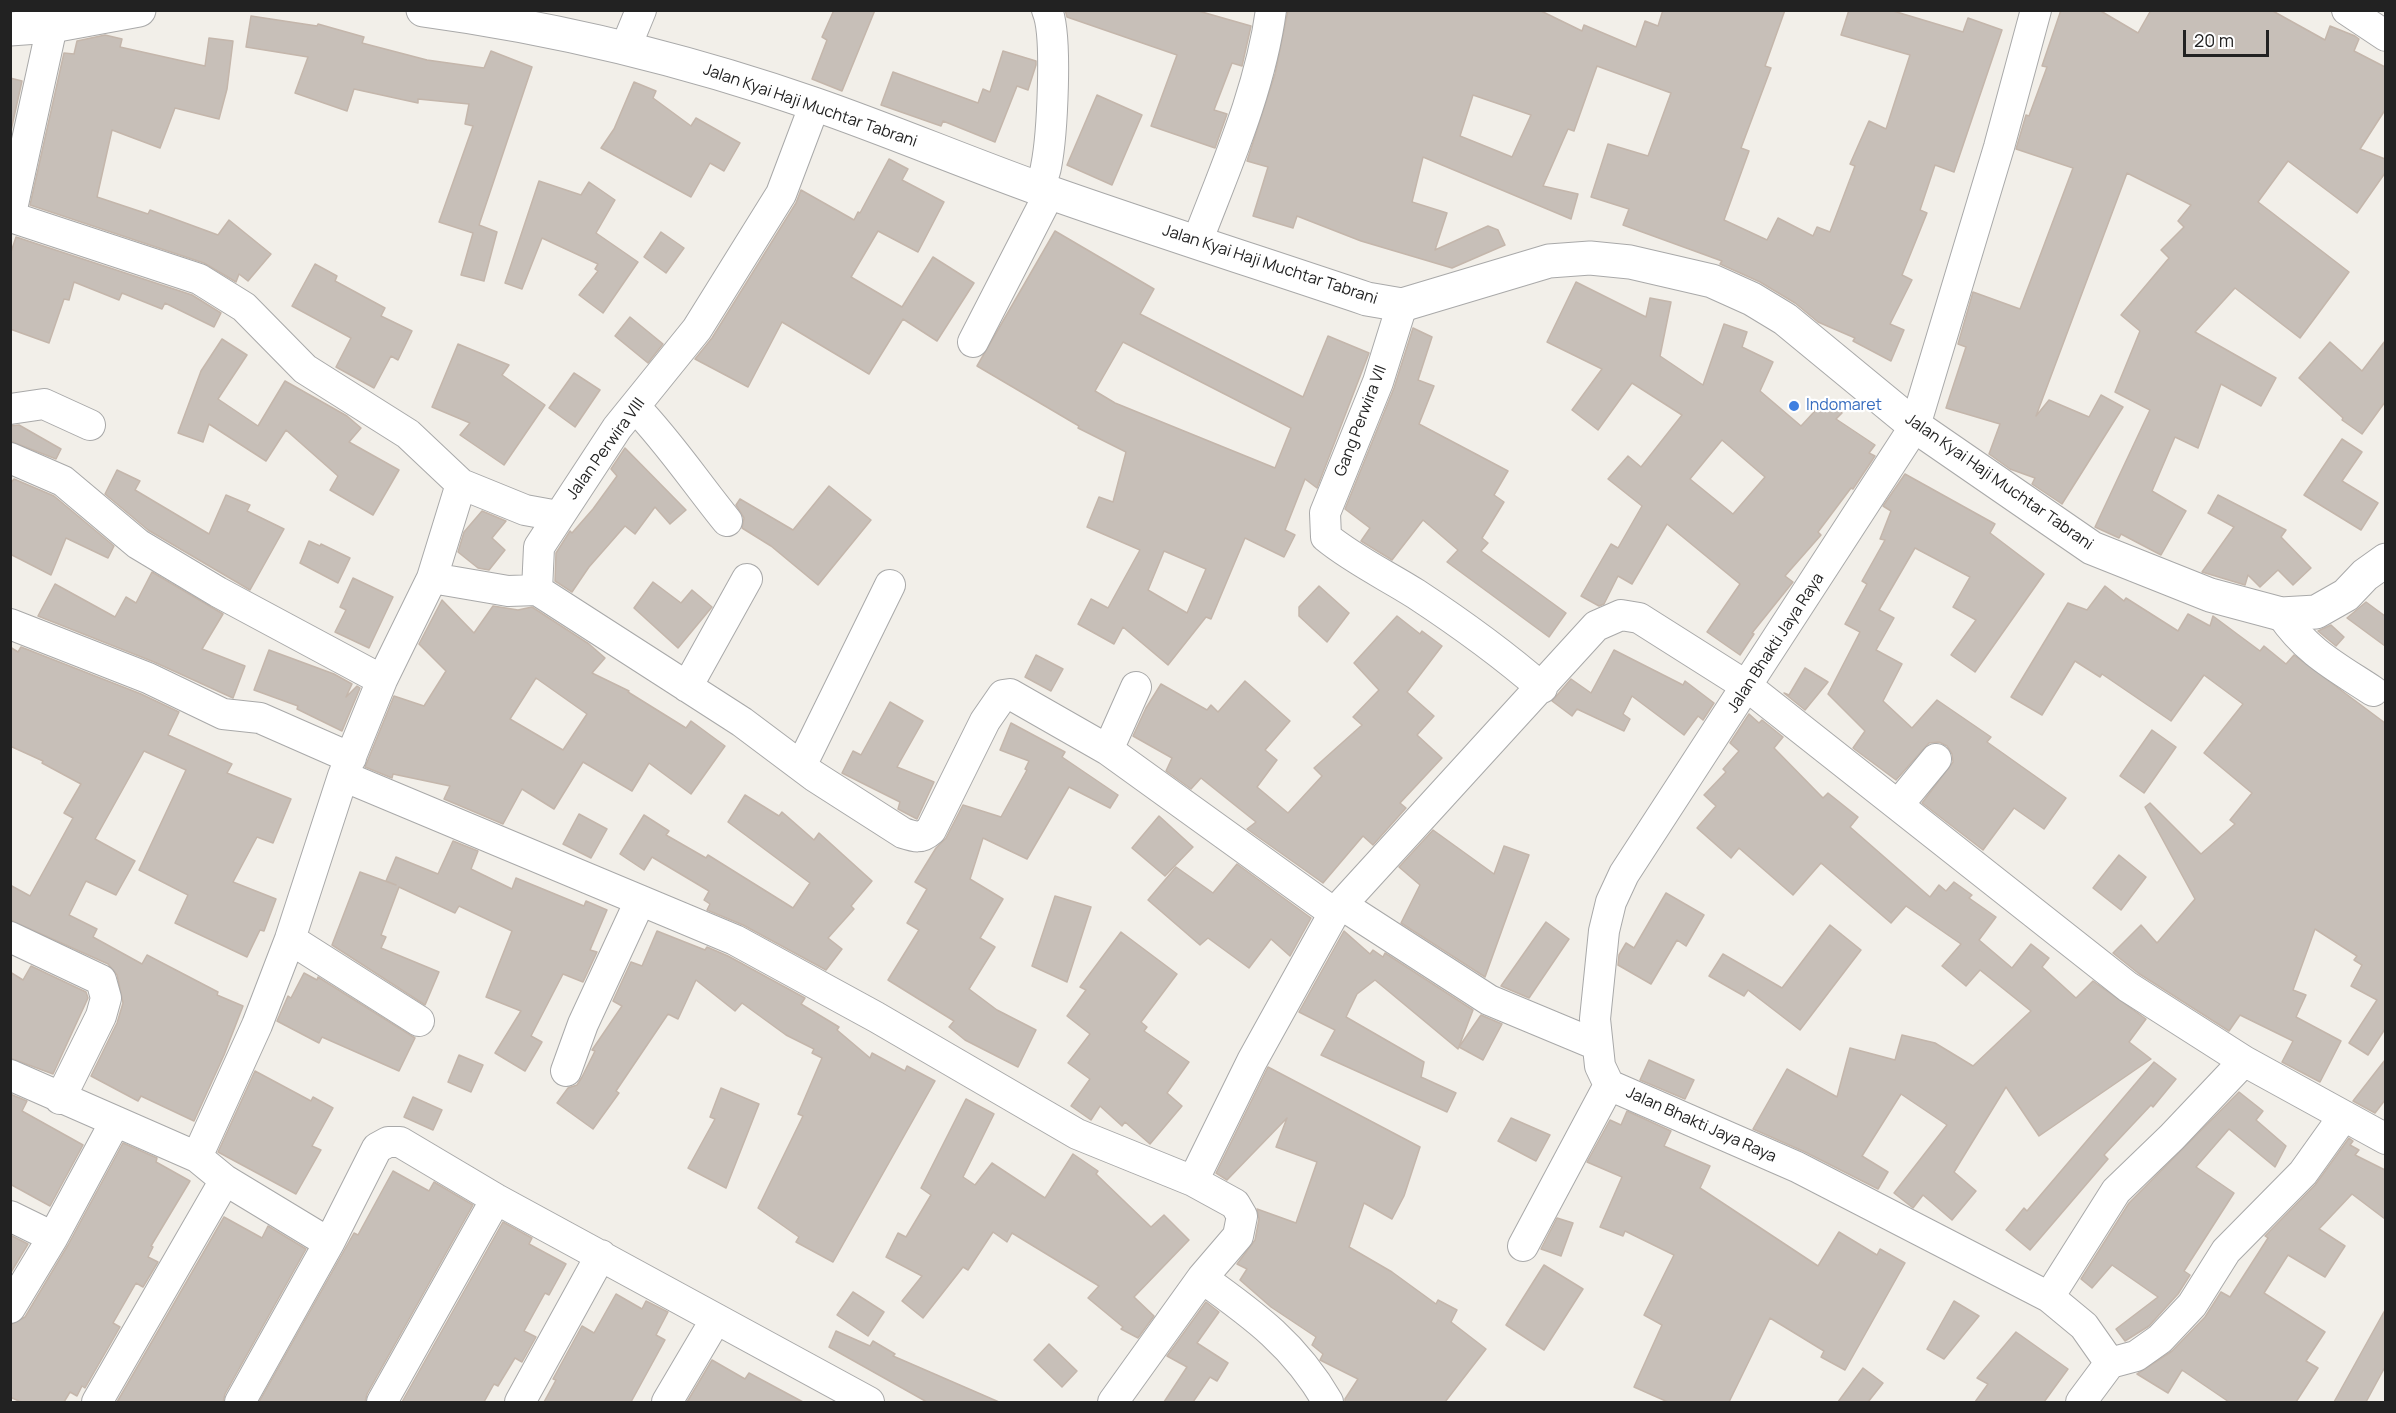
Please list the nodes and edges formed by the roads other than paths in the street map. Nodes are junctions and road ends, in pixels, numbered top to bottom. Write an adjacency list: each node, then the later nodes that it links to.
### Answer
1 (138, 10): 8 (street)
2 (423, 10): 11 (street, Jalan Kyai Haji Muchtar Tabrani)
3 (641, 10): 11 (street)
4 (1047, 10): 13 (street)
5 (1271, 10): 15 (street)
6 (2036, 10): 21 (street, Jalan Bhakti Jaya Raya)
7 (2347, 10): 10 (street)
8 (52, 27): 9 (street); 14 (street)
9 (10, 29)
10 (2385, 36)
11 (625, 49): 12 (street, Jalan Kyai Haji Muchtar Tabrani)
12 (815, 104): 13 (street, Jalan Kyai Haji Muchtar Tabrani); 18 (street, Jalan Perwira VIII)
13 (1044, 190): 15 (street, Jalan Kyai Haji Muchtar Tabrani); 17 (street)
14 (11, 209): 23 (street)
15 (1197, 242): 16 (street, Jalan Kyai Haji Muchtar Tabrani)
16 (1402, 305): 21 (street, Jalan Kyai Haji Muchtar Tabrani); 37 (street, Gang Perwira VII)
17 (973, 342)
18 (635, 407): 24 (street, Jalan Perwira VIII); 25 (street)
19 (10, 409): 20 (street)
20 (90, 425)
21 (1915, 426): 31 (street, Jalan Kyai Haji Muchtar Tabrani); 36 (street, Jalan Bhakti Jaya Raya)
22 (10, 458): 33 (street)
23 (461, 484): 24 (street); 27 (street)
24 (558, 516): 30 (street, Jalan Perwira VIII)
25 (728, 521)
26 (2385, 561): 31 (street, Jalan Kyai Haji Muchtar Tabrani)
27 (432, 578): 30 (street); 33 (street)
28 (747, 579): 34 (street)
29 (890, 585): 41 (street)
30 (537, 590): 34 (street)
31 (2281, 614): 38 (street)
32 (10, 624): 42 (street)
33 (382, 680): 42 (street)
34 (687, 687): 41 (street)
35 (1136, 687): 39 (street)
36 (1748, 687): 37 (street); 43 (street); 49 (street, Jalan Bhakti Jaya Raya)
37 (1542, 688): 45 (street)
38 (2373, 691)
39 (1108, 750): 41 (street); 45 (street)
40 (1936, 759): 43 (street)
41 (801, 766)
42 (347, 767): 44 (street); 47 (street)
43 (1898, 805): 50 (street)
44 (640, 900): 51 (street); 60 (street)
45 (1338, 909): 49 (street); 60 (street)
46 (10, 937): 54 (street)
47 (290, 939): 48 (street); 58 (street)
48 (419, 1021)
49 (1597, 1045): 53 (street, Jalan Bhakti Jaya Raya)
50 (2244, 1061): 55 (street); 68 (street)
51 (566, 1071)
52 (10, 1075): 54 (street)
53 (1609, 1085): 65 (street); 68 (street, Jalan Bhakti Jaya Raya)
54 (60, 1099): 56 (street)
55 (2343, 1117): 57 (street); 71 (street)
56 (115, 1122): 58 (street); 63 (street)
57 (2385, 1139)
58 (197, 1157): 59 (street)
59 (225, 1180): 64 (street); 73 (street)
60 (1193, 1181): 67 (street)
61 (496, 1199): 64 (street); 66 (street); 75 (street)
62 (10, 1216): 63 (street)
63 (53, 1237): 69 (street)
64 (329, 1243): 74 (street)
65 (1523, 1246)
66 (601, 1255): 70 (street); 76 (street)
67 (1202, 1278): 79 (street); 80 (street)
68 (2049, 1297): 71 (street, Jalan Bhakti Jaya Raya)
69 (10, 1308)
70 (716, 1319): 72 (street); 77 (street)
71 (2110, 1363): 81 (street)
72 (820, 1391): 78 (street)
73 (97, 1402)
74 (240, 1402)
75 (382, 1402)
76 (520, 1402)
77 (668, 1402)
78 (869, 1402)
79 (1113, 1402)
80 (1328, 1402)
81 (2081, 1402)

